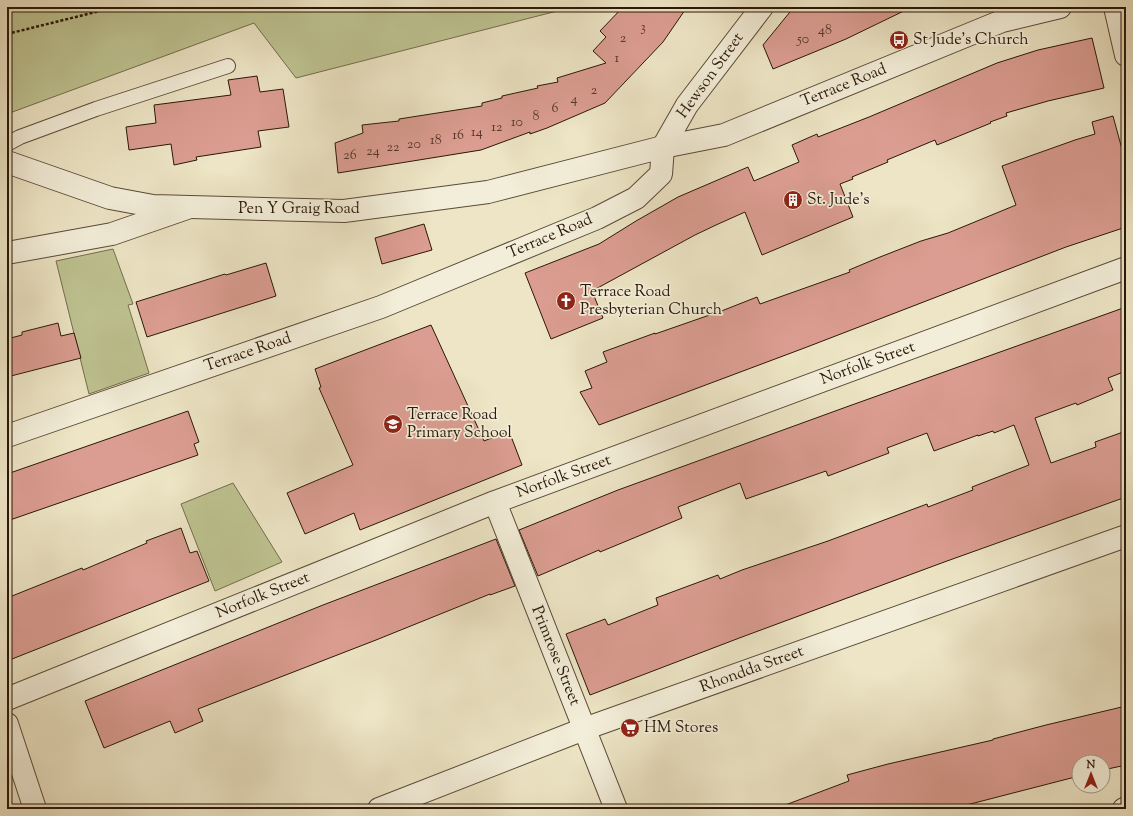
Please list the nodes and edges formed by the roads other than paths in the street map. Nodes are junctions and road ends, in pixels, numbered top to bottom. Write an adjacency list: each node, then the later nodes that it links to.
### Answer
1 (762, 7): 7 (street, Hewson Street)
2 (1060, 7): 7 (street, Terrace Road)
3 (1115, 7): 4 (street)
4 (1126, 55)
5 (228, 66): 6 (lane)
6 (7, 144)
7 (663, 147): 9 (street, Pen Y Graig Road); 12 (street, Terrace Road)
8 (7, 162): 9 (street, Pen Y Graig Road)
9 (187, 208): 10 (street)
10 (7, 253)
11 (1126, 268): 13 (street, Norfolk Street)
12 (7, 436)
13 (495, 502): 15 (street, Norfolk Street); 17 (street, Primrose Street)
14 (1126, 536): 17 (street, Rhondda Street)
15 (7, 699)
16 (7, 724): 18 (street)
17 (584, 729): 19 (street, Rhondda Street); 20 (street, Primrose Street)
18 (35, 809)
19 (379, 809)
20 (616, 809)

